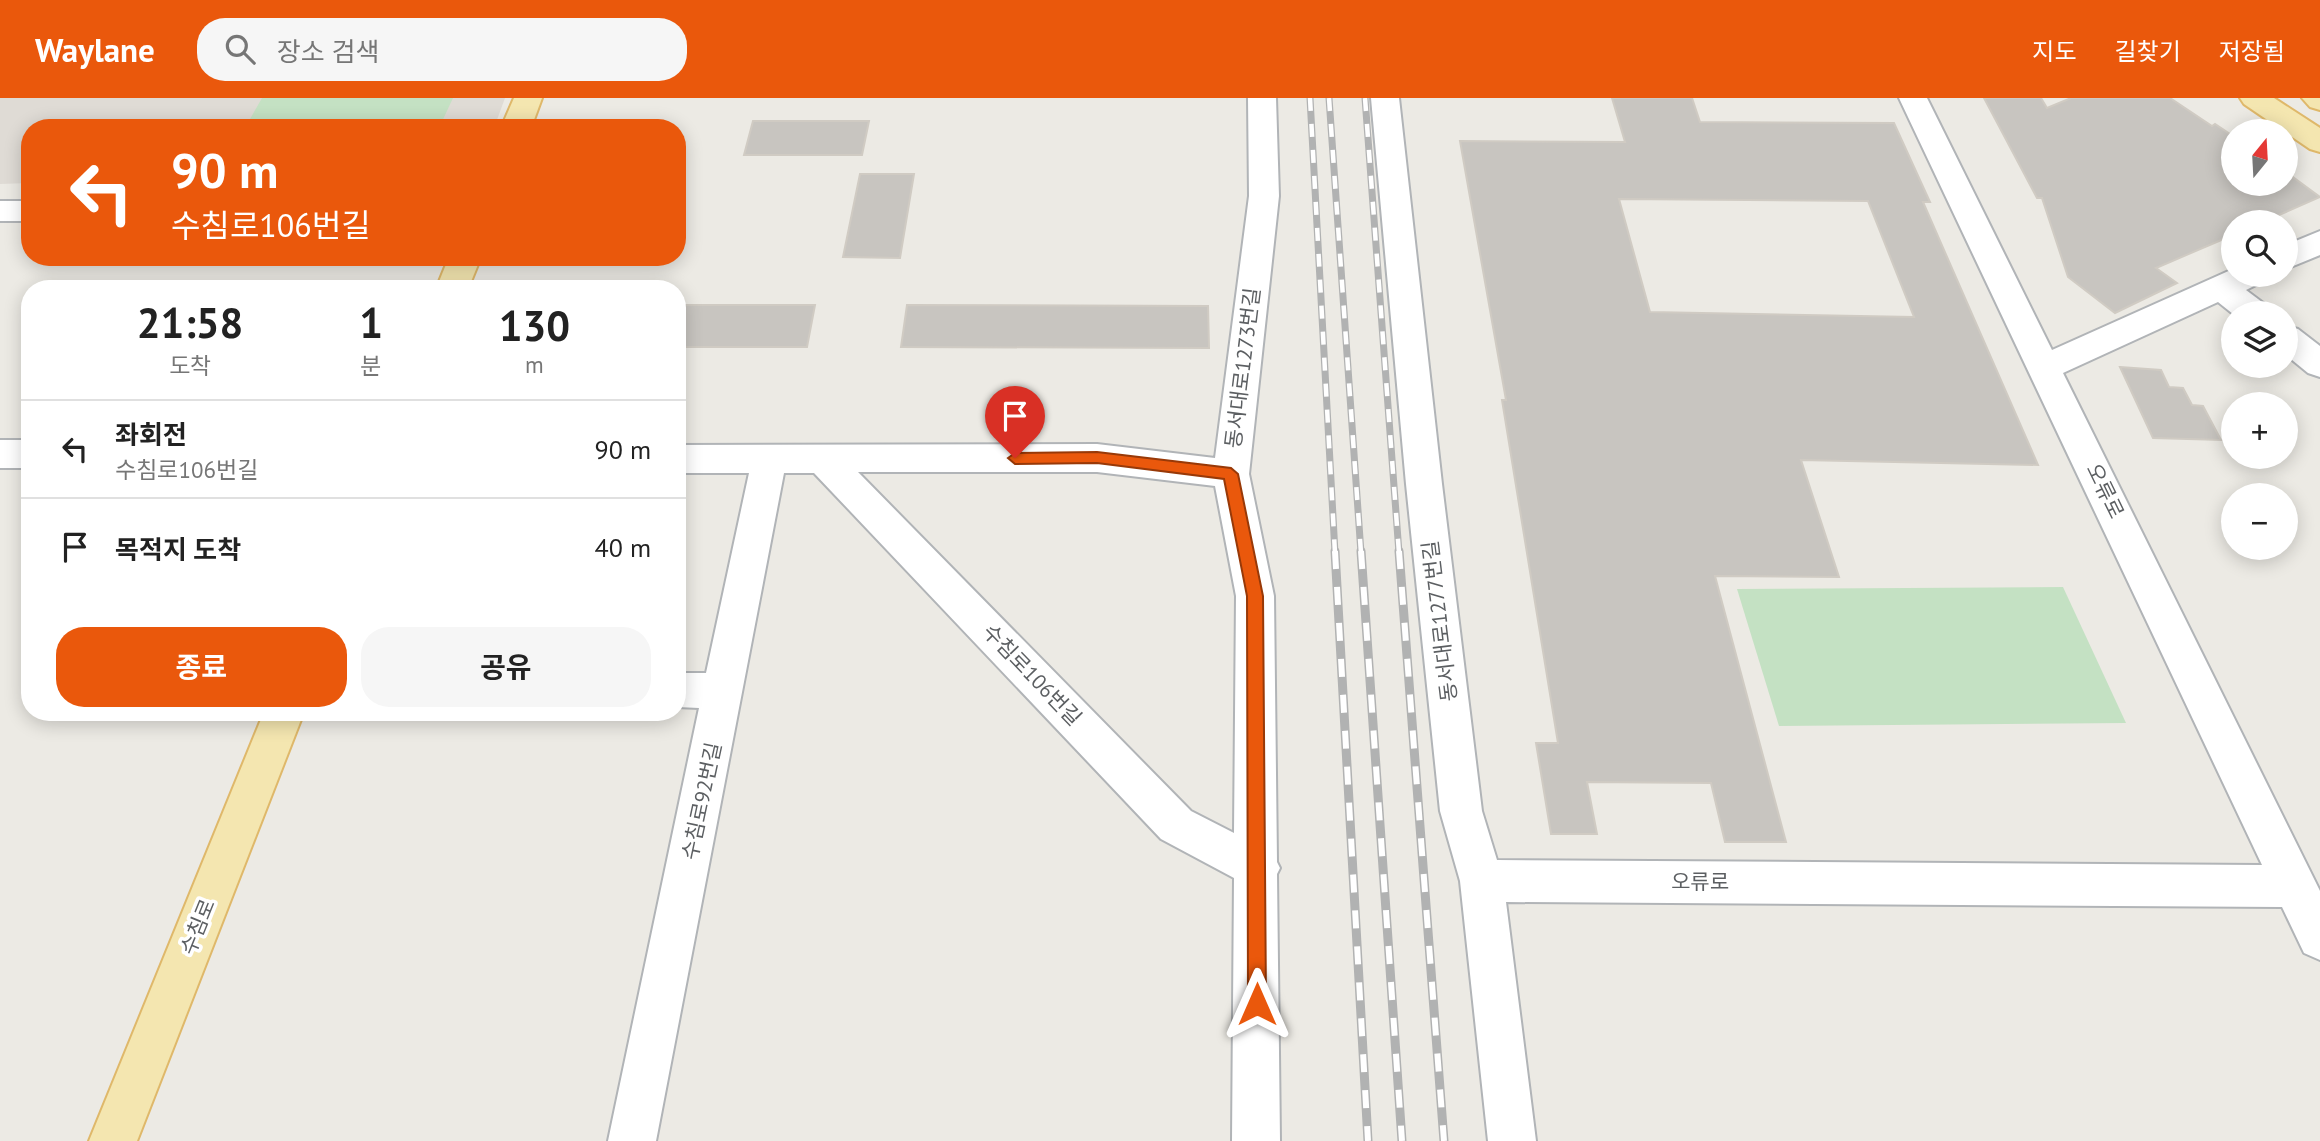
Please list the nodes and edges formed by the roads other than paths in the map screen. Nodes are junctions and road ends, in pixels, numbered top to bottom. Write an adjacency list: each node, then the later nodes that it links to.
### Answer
1 (528, 98): 6 (main road)
2 (1262, 98): 25 (street, 동서대로1273번길)
3 (1385, 98): 30 (street, 동서대로1277번길)
4 (1913, 98): 19 (street, 오류로)
5 (2243, 101): 7 (main road)
6 (520, 119)
7 (2267, 119)
8 (2298, 136): 10 (main road)
9 (2298, 142): 11 (main road)
10 (2320, 142)
11 (2320, 157)
12 (0, 211): 13 (street)
13 (21, 211)
14 (2320, 242): 15 (street)
15 (2298, 252)
16 (2222, 287): 19 (street)
17 (2298, 347): 18 (street)
18 (2320, 364)
19 (2045, 368): 31 (street, 오류로)
20 (0, 454): 21 (street)
21 (21, 454)
22 (686, 458): 23 (street)
23 (769, 460): 24 (street); 27 (street, 수침로92번길)
24 (824, 460): 25 (street); 29 (street, 수침로106번길)
25 (1231, 474): 29 (street, 동서대로1273번길)
26 (686, 690): 27 (street)
27 (724, 691): 34 (street, 수침로92번길)
28 (280, 721): 33 (main road, 수침로)
29 (1258, 868): 35 (street, 동서대로1273번길)
30 (1482, 881): 31 (street, 오류로); 36 (street, 동서대로1277번길)
31 (2295, 886): 32 (street, 오류로)
32 (2320, 938)
33 (113, 1141)
34 (632, 1141)
35 (1256, 1141)
36 (1512, 1141)

